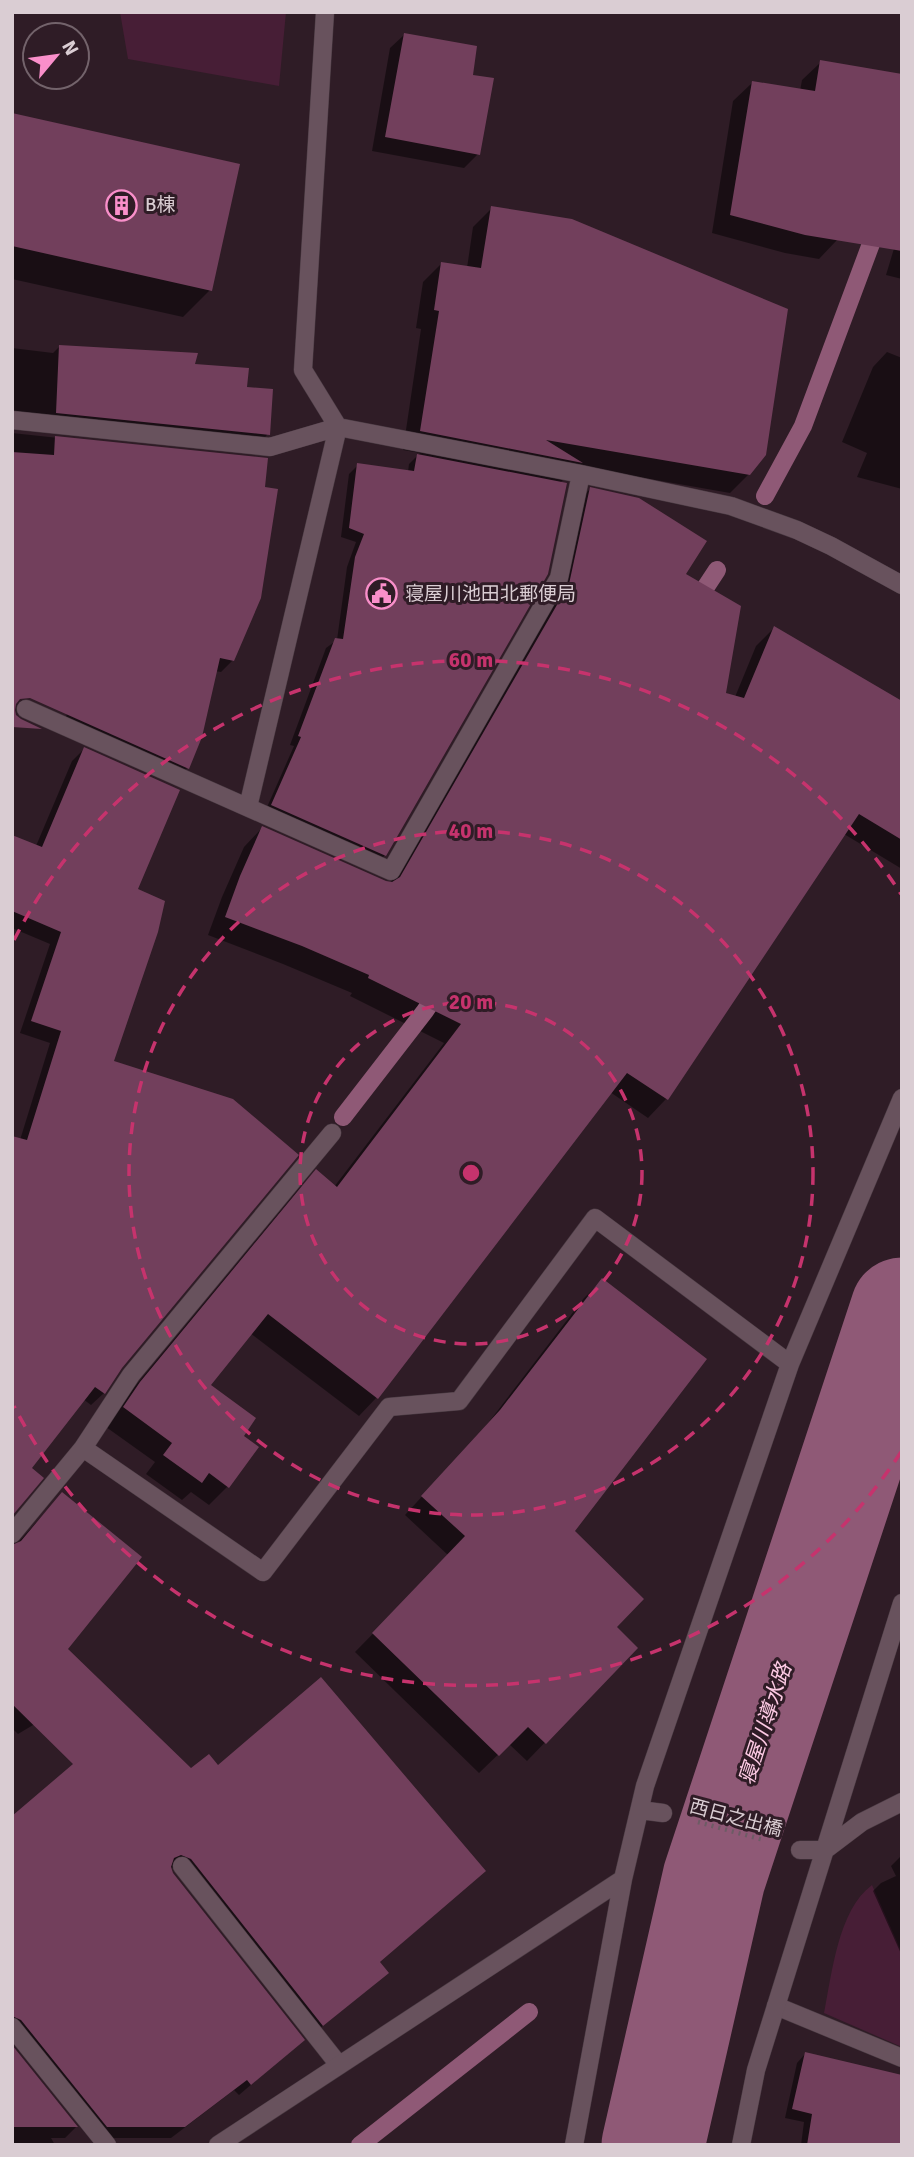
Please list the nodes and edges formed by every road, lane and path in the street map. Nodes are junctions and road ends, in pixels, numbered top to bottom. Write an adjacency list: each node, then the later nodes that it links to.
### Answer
1 (325, 12): 3 (street)
2 (12, 420): 3 (street)
3 (338, 427): 4 (street); 7 (street)
4 (581, 474): 5 (street); 7 (street)
5 (902, 585)
6 (26, 709): 7 (street)
7 (248, 807)
8 (902, 1098): 10 (street)
9 (332, 1133): 11 (street)
10 (790, 1364): 11 (street); 15 (street)
11 (83, 1448): 12 (street)
12 (12, 1534)
13 (902, 1603): 18 (street)
14 (902, 1801): 18 (street)
15 (640, 1810): 16 (street); 20 (street)
16 (663, 1813): 17 (path, 西日之出橋)
17 (800, 1850): 18 (street)
18 (825, 1850): 21 (street)
19 (182, 1867): 24 (street)
20 (623, 1879): 24 (street); 27 (street)
21 (776, 2006): 23 (street); 28 (street)
22 (12, 2027): 25 (street)
23 (902, 2058)
24 (339, 2065): 26 (street)
25 (107, 2145)
26 (218, 2145)
27 (574, 2145)
28 (741, 2145)

